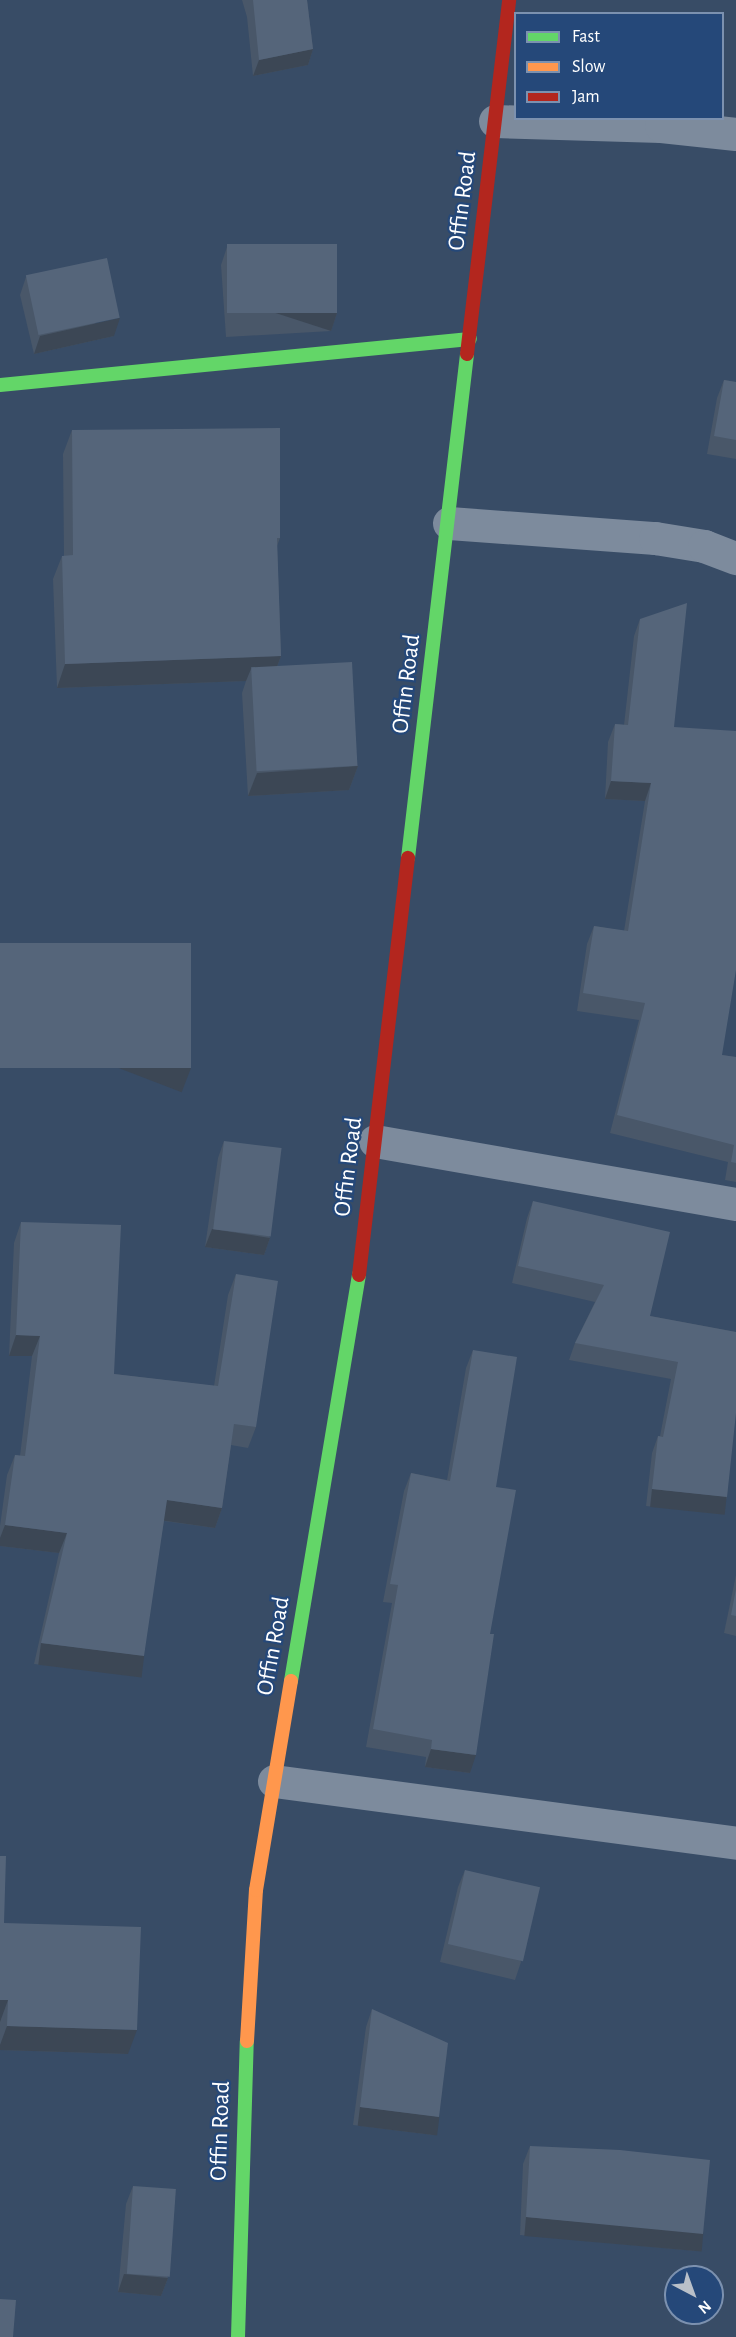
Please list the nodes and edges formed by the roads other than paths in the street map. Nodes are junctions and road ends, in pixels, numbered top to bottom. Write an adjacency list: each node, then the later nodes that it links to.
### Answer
1 (509, 0): 2 (street, Offin Road)
2 (495, 121): 3 (street); 4 (street, Offin Road)
3 (736, 134)
4 (470, 339): 5 (street); 6 (street, Offin Road)
5 (0, 384)
6 (450, 523): 7 (street); 8 (street, Offin Road)
7 (736, 558)
8 (375, 1141): 9 (street); 10 (street, Offin Road)
9 (736, 1204)
10 (274, 1781): 11 (street); 12 (street, Offin Road)
11 (736, 1843)
12 (238, 2337)

